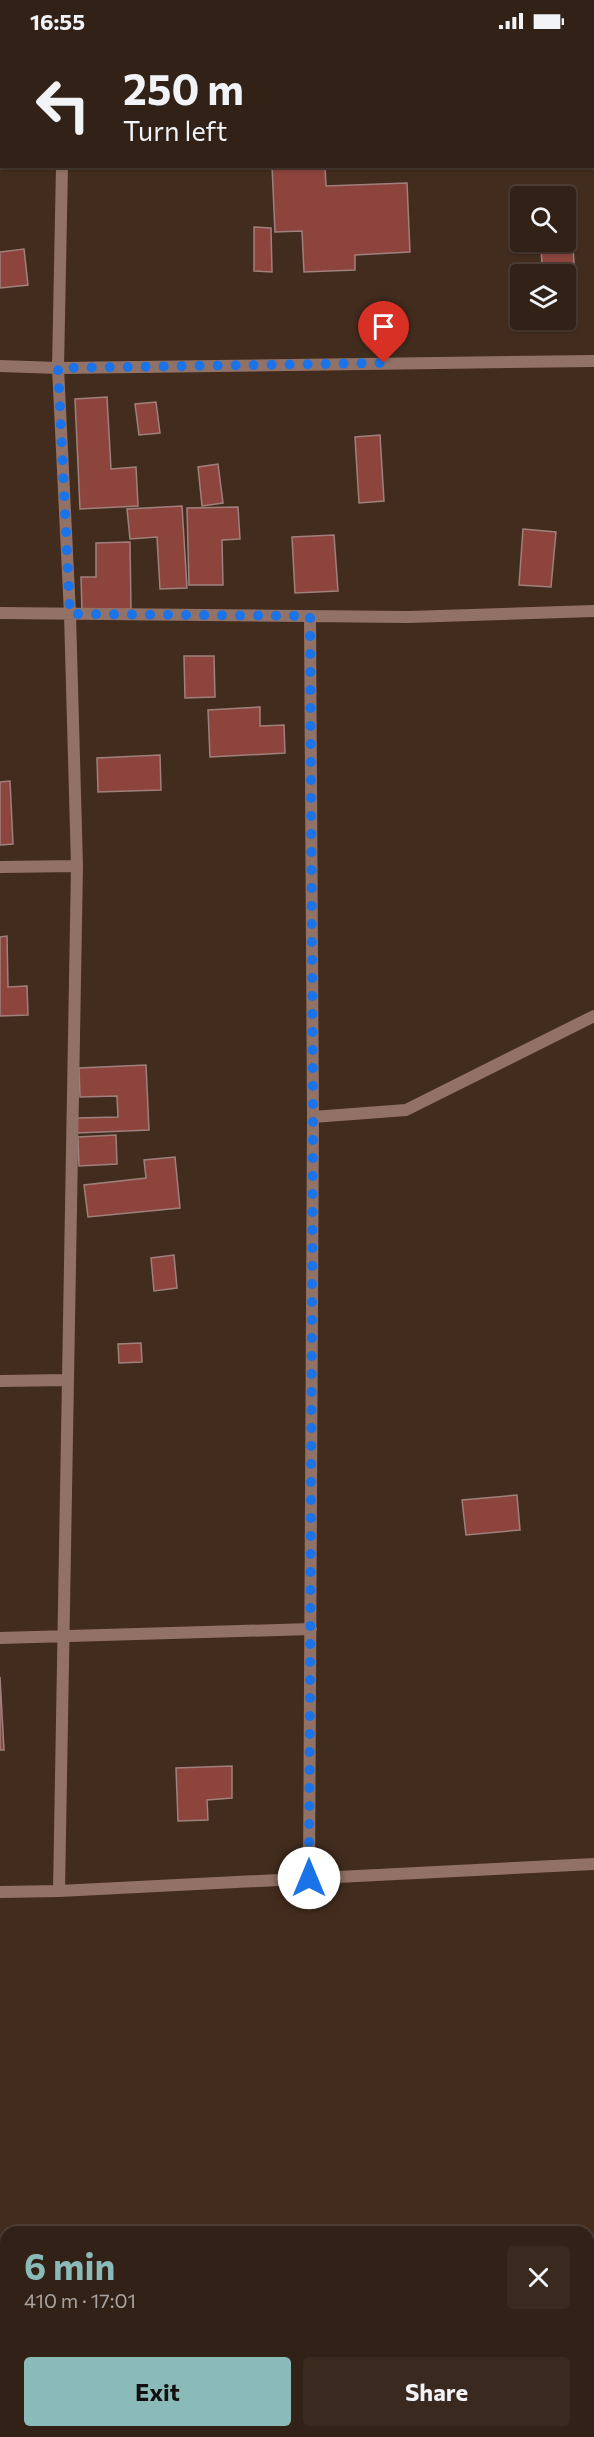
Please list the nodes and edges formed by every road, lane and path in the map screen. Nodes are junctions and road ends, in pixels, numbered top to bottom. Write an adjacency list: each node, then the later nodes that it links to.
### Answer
1 (62, 168): 4 (street)
2 (594, 361): 4 (street)
3 (0, 366): 4 (street)
4 (58, 368): 7 (street)
5 (594, 611): 8 (street)
6 (0, 613): 7 (street)
7 (70, 614): 8 (street); 9 (street)
8 (310, 616): 12 (street)
9 (77, 866): 10 (street); 13 (street)
10 (0, 867)
11 (594, 1016): 12 (street)
12 (313, 1117): 15 (street)
13 (68, 1380): 14 (street); 16 (street)
14 (0, 1381)
15 (311, 1629): 16 (street); 19 (street)
16 (63, 1637): 17 (street); 20 (street)
17 (0, 1638)
18 (594, 1864): 19 (street)
19 (309, 1878): 20 (street)
20 (59, 1891): 21 (street)
21 (0, 1892)

